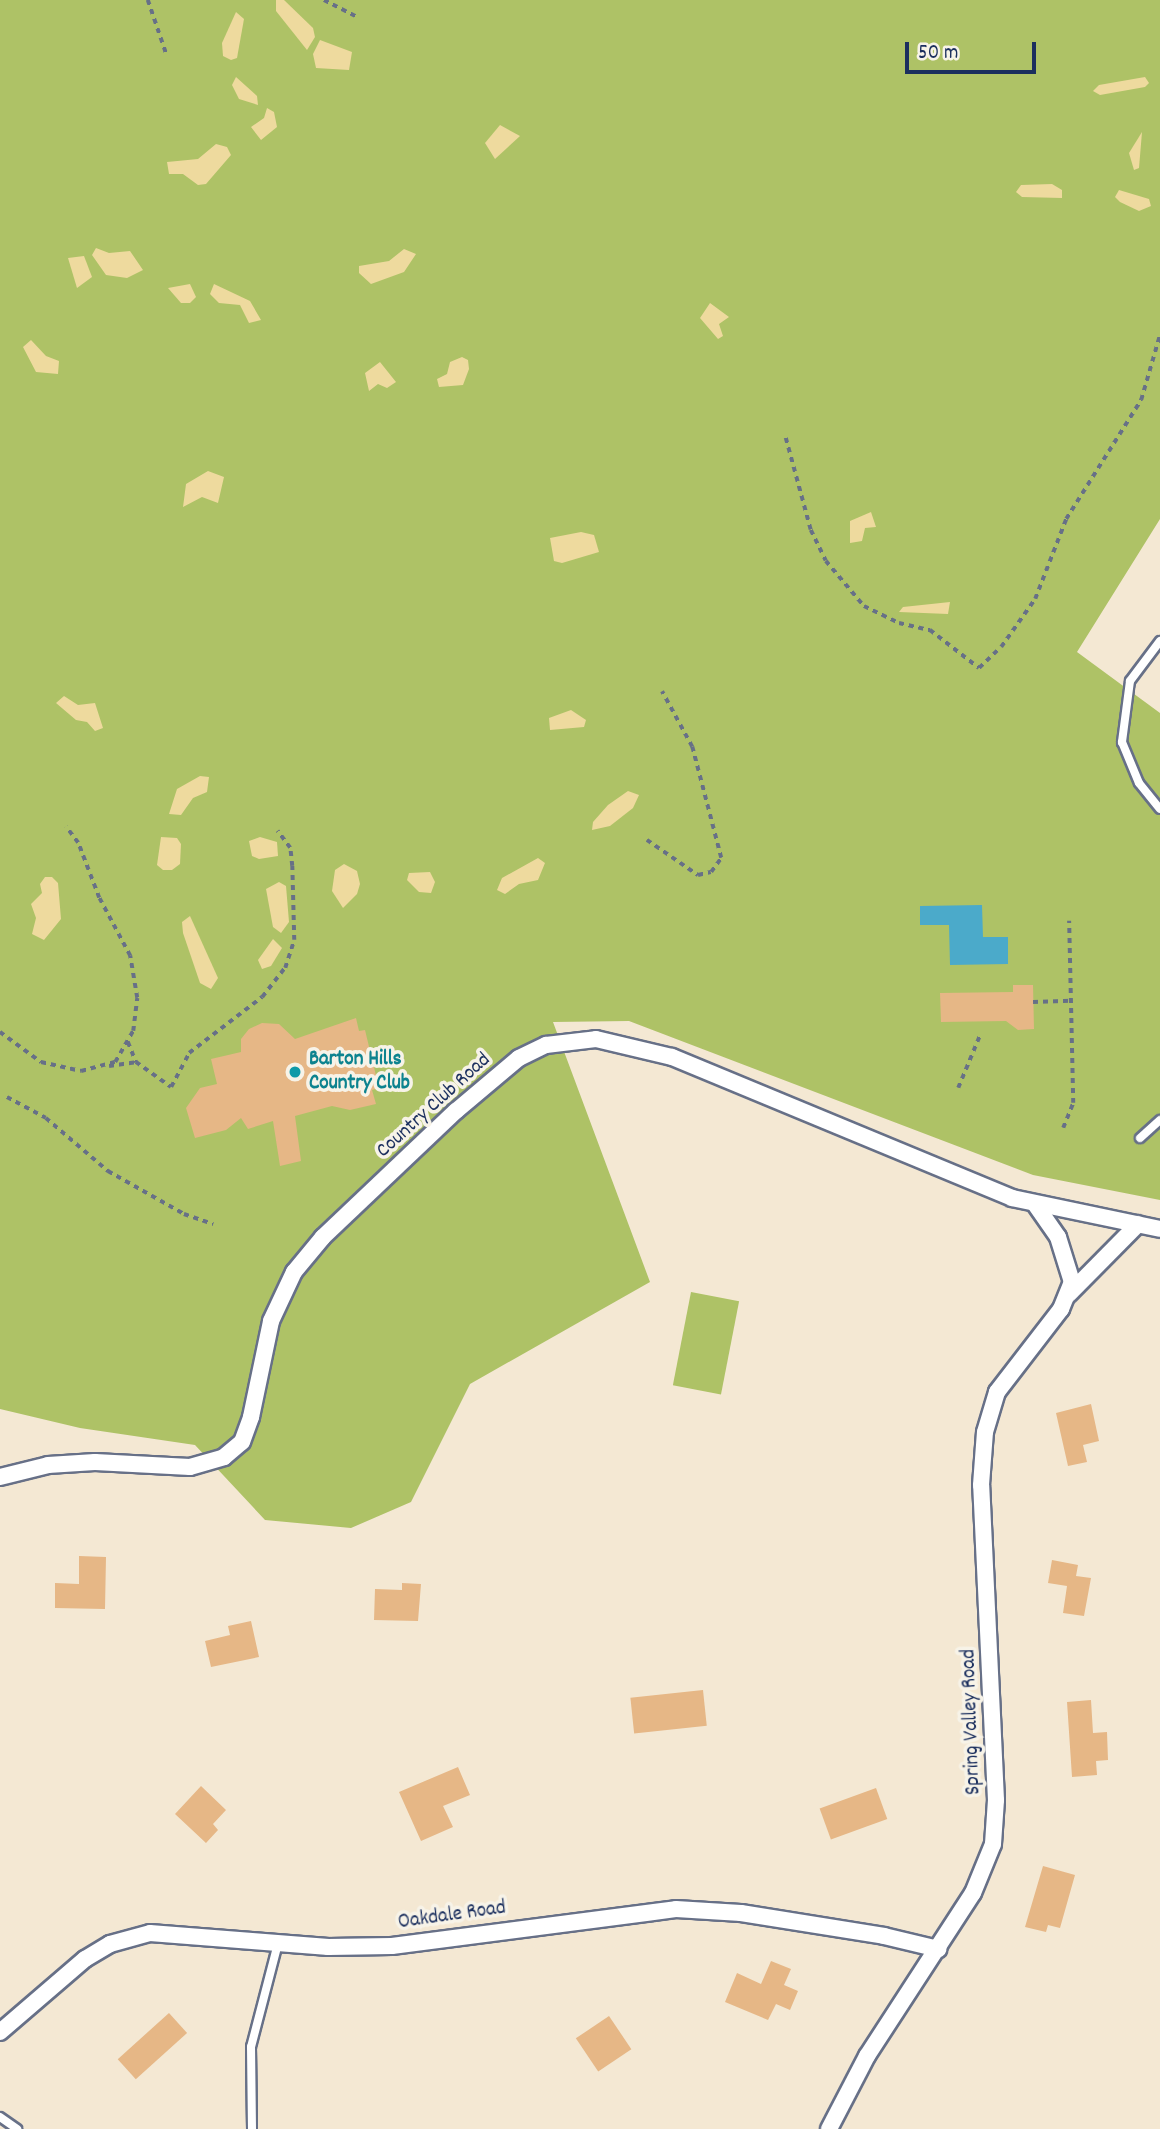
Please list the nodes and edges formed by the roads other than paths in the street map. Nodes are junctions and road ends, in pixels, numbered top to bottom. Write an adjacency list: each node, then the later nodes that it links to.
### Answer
1 (1160, 641): 2 (lane)
2 (1160, 809)
3 (1160, 1120): 4 (lane)
4 (1140, 1138)
5 (1035, 1204): 6 (street, Country Club Road); 8 (street); 9 (street, Country Club Road)
6 (1138, 1224): 7 (street, Country Club Road); 8 (street, Spring Valley Road)
7 (1160, 1229)
8 (1069, 1294): 11 (street, Spring Valley Road)
9 (0, 1477)
10 (279, 1941): 11 (street, Oakdale Road); 12 (street, Oakdale Road); 15 (lane)
11 (938, 1949): 16 (street, Spring Valley Road)
12 (0, 2032)
13 (0, 2117): 14 (lane)
14 (18, 2129)
15 (252, 2129)
16 (829, 2129)

